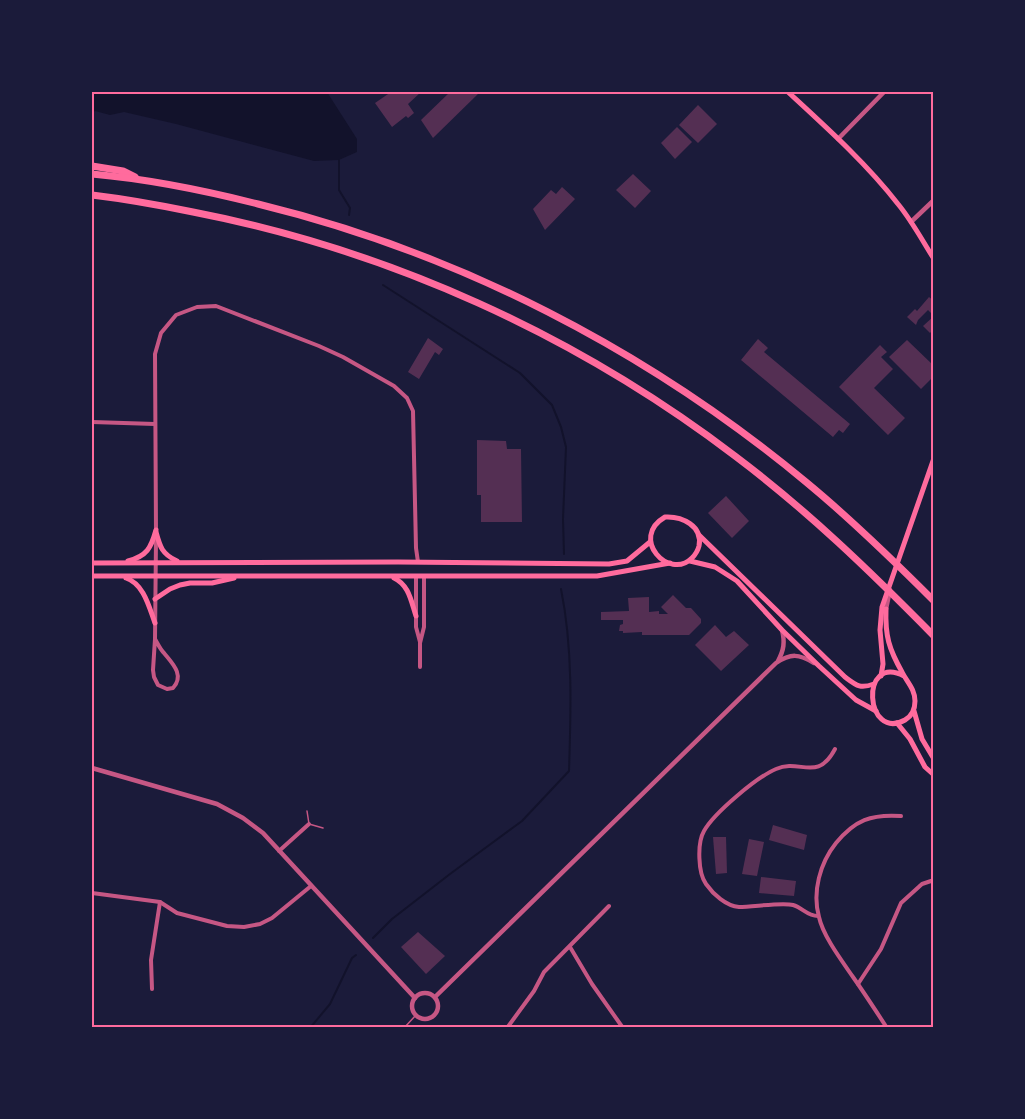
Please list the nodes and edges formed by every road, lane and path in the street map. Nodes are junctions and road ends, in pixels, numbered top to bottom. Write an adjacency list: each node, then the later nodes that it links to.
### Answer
1 (788, 92): 3 (main road)
2 (884, 92): 3 (street)
3 (838, 139): 9 (main road)
4 (92, 166): 6 (highway)
5 (92, 174): 6 (highway)
6 (141, 180): 33 (highway)
7 (92, 195): 38 (highway)
8 (933, 200): 9 (street)
9 (911, 222): 10 (main road)
10 (933, 259)
11 (92, 422): 12 (street)
12 (155, 424): 14 (street); 18 (street)
13 (933, 459): 31 (main road)
14 (156, 530): 20 (main road); 21 (street); 22 (main road)
15 (699, 535): 16 (main road); 17 (main road); 46 (main road)
16 (650, 542): 18 (main road); 23 (main road)
17 (690, 561): 23 (main road); 37 (main road)
18 (418, 562): 22 (main road); 29 (main road); 30 (main road)
19 (92, 563): 20 (main road)
20 (121, 563): 21 (main road)
21 (156, 563): 22 (main road); 26 (street)
22 (180, 563)
23 (670, 563): 30 (main road)
24 (92, 576): 25 (main road)
25 (120, 576): 26 (main road); 36 (main road)
26 (156, 576): 27 (main road); 32 (street)
27 (242, 576): 28 (main road); 32 (main road)
28 (390, 576): 29 (main road); 35 (main road)
29 (417, 576): 30 (main road); 35 (street)
30 (424, 576): 40 (street)
31 (892, 579): 34 (street); 44 (main road)
32 (155, 599): 36 (street)
33 (933, 601)
34 (886, 609): 45 (main road)
35 (416, 616): 40 (street)
36 (154, 623): 39 (street)
37 (782, 630): 41 (street); 42 (main road)
38 (933, 636)
39 (155, 639): 39 (street)
40 (420, 643): 43 (street)
41 (776, 663): 42 (street); 68 (street)
42 (819, 666): 47 (main road)
43 (420, 667)
44 (881, 676): 45 (main road); 46 (main road)
45 (904, 676): 48 (main road)
46 (874, 684): 47 (main road)
47 (876, 711): 49 (main road)
48 (914, 711): 49 (main road); 51 (main road)
49 (897, 723): 53 (main road)
50 (835, 749): 64 (street)
51 (933, 759)
52 (92, 768): 58 (street)
53 (933, 775)
54 (307, 811): 56 (lane)
55 (901, 816): 64 (street)
56 (309, 824): 57 (lane); 58 (street)
57 (323, 828)
58 (279, 851): 60 (street)
59 (933, 880): 66 (street)
60 (311, 886): 62 (street); 69 (street)
61 (92, 893): 62 (street)
62 (160, 902): 67 (street)
63 (609, 906): 65 (street)
64 (818, 915): 66 (street)
65 (570, 947): 72 (street); 73 (street)
66 (858, 984): 74 (street)
67 (152, 989)
68 (435, 997): 69 (street); 70 (street)
69 (415, 998): 70 (street)
70 (416, 1015): 71 (lane)
71 (404, 1028)
72 (507, 1028)
73 (623, 1028)
74 (887, 1028)

